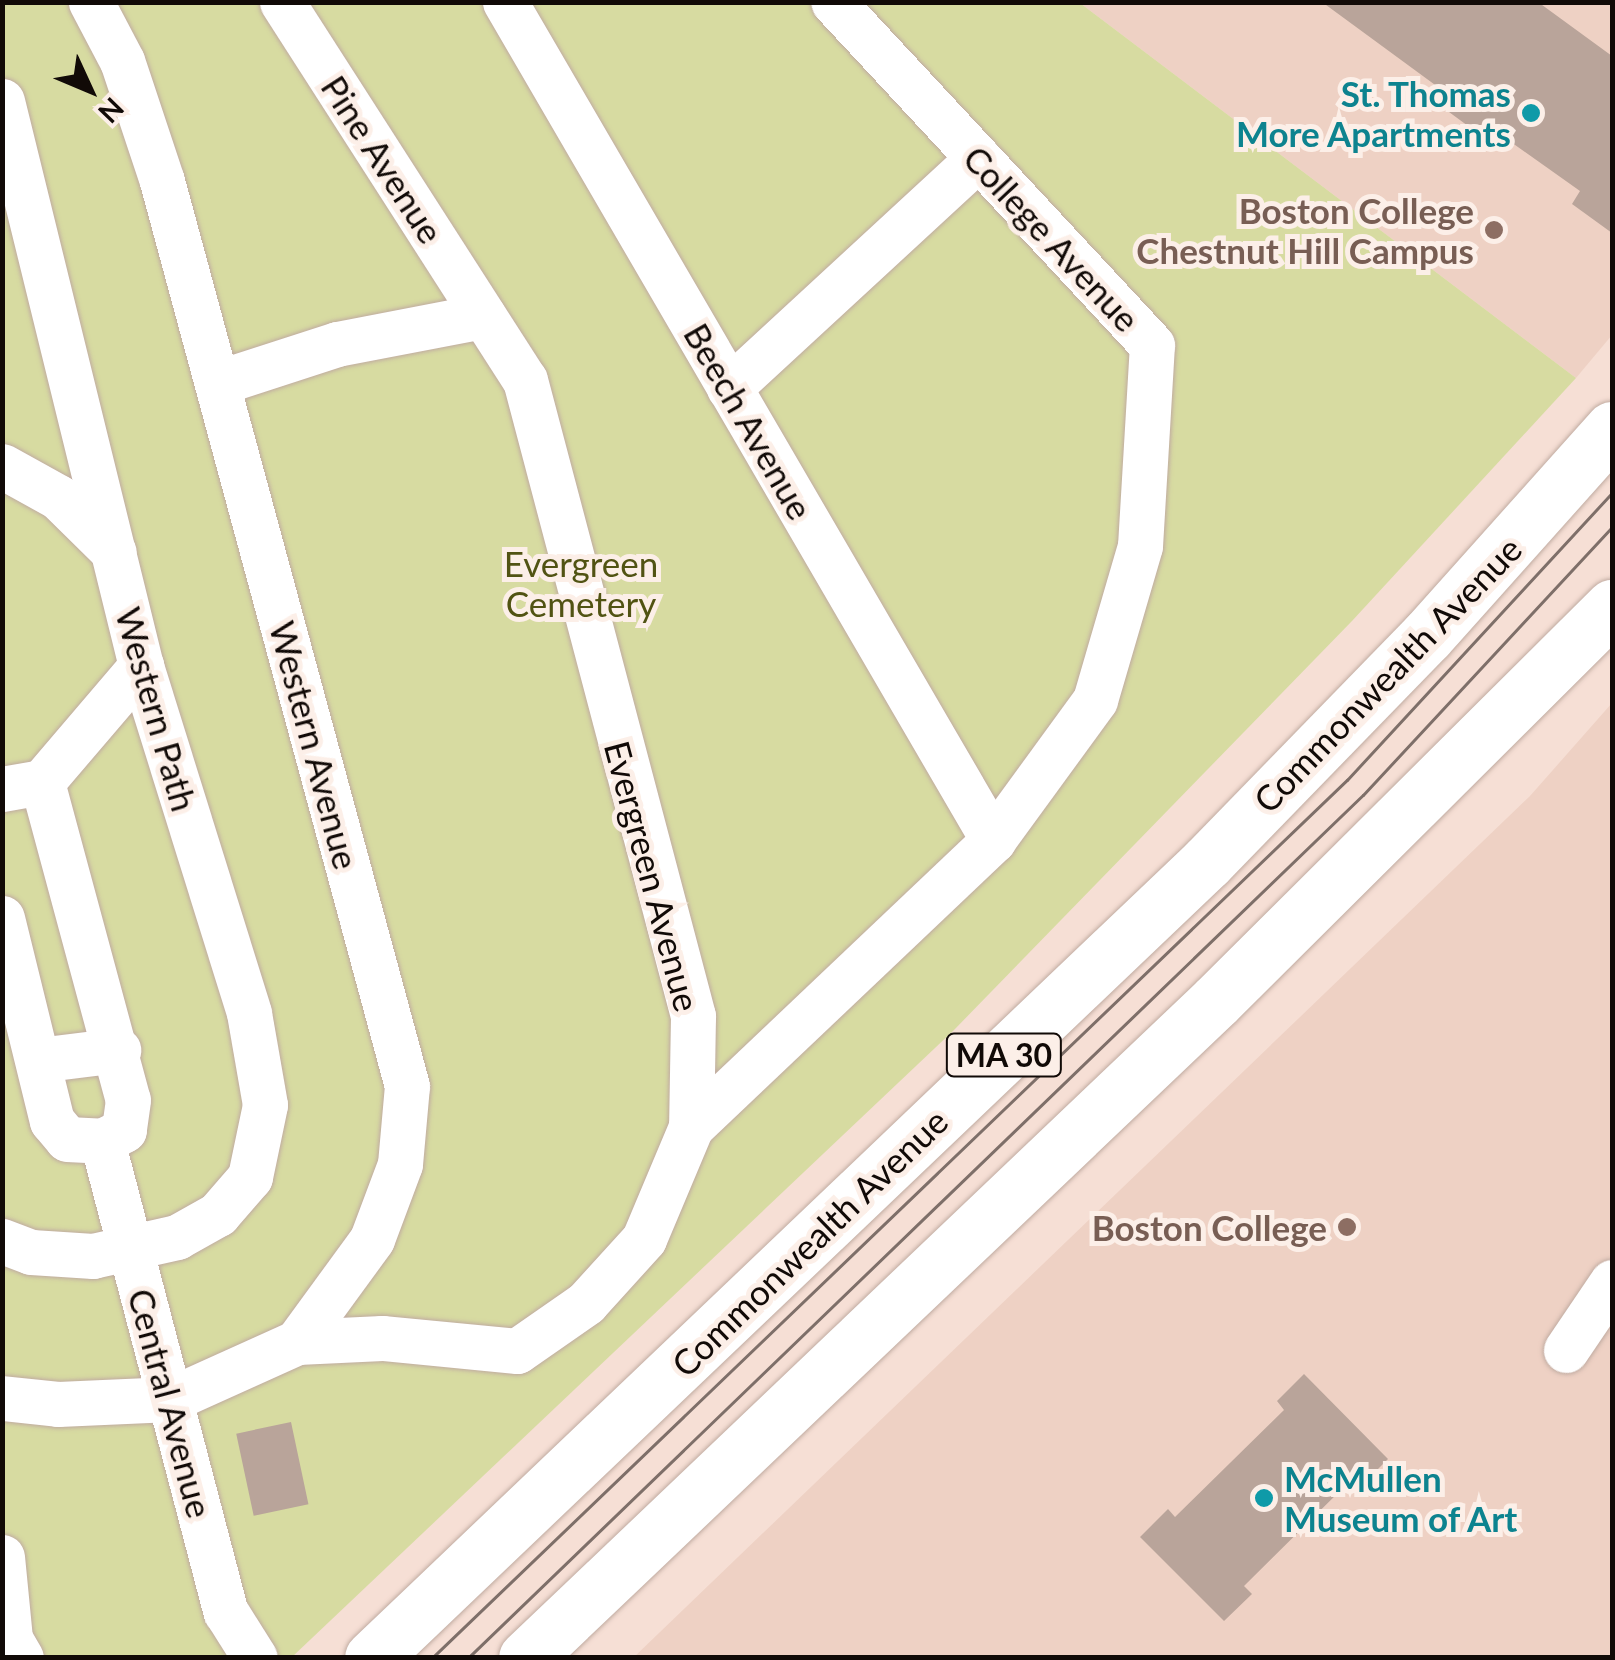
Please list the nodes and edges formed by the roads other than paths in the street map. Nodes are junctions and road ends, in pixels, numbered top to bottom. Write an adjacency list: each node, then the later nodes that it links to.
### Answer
1 (90, 2): 8 (lane, Western Avenue)
2 (505, 2): 9 (lane, Beech Avenue)
3 (833, 2): 6 (lane, College Avenue)
4 (288, 4): 7 (lane, Pine Avenue)
5 (2, 101): 12 (lane, Western Path)
6 (978, 158): 9 (lane); 16 (lane, College Avenue)
7 (483, 316): 8 (lane); 20 (lane, Evergreen Avenue)
8 (217, 383): 25 (lane, Western Avenue)
9 (729, 388): 16 (lane, Beech Avenue)
10 (1612, 430): 33 (main road, Commonwealth Avenue / MA 30)
11 (2, 466): 12 (lane)
12 (114, 552): 14 (lane, Western Path)
13 (1612, 607): 31 (main road, MA 30)
14 (140, 666): 15 (lane); 23 (lane, Western Path)
15 (22, 785): 18 (lane)
16 (993, 840): 20 (lane, College Avenue)
17 (2, 918): 19 (lane)
18 (118, 1050): 19 (lane); 21 (lane)
19 (38, 1060): 21 (lane)
20 (691, 1128): 25 (lane, Evergreen Avenue)
21 (102, 1141): 23 (lane, Central Avenue)
22 (2, 1241): 23 (lane)
23 (131, 1251): 28 (lane, Central Avenue)
24 (1612, 1282): 26 (lane)
25 (297, 1342): 28 (lane, Western Avenue)
26 (1566, 1350)
27 (2, 1398): 28 (lane)
28 (171, 1399): 32 (lane, Central Avenue)
29 (2, 1558): 30 (lane)
30 (11, 1647)
31 (542, 1651)
32 (255, 1658)
33 (372, 1658)

